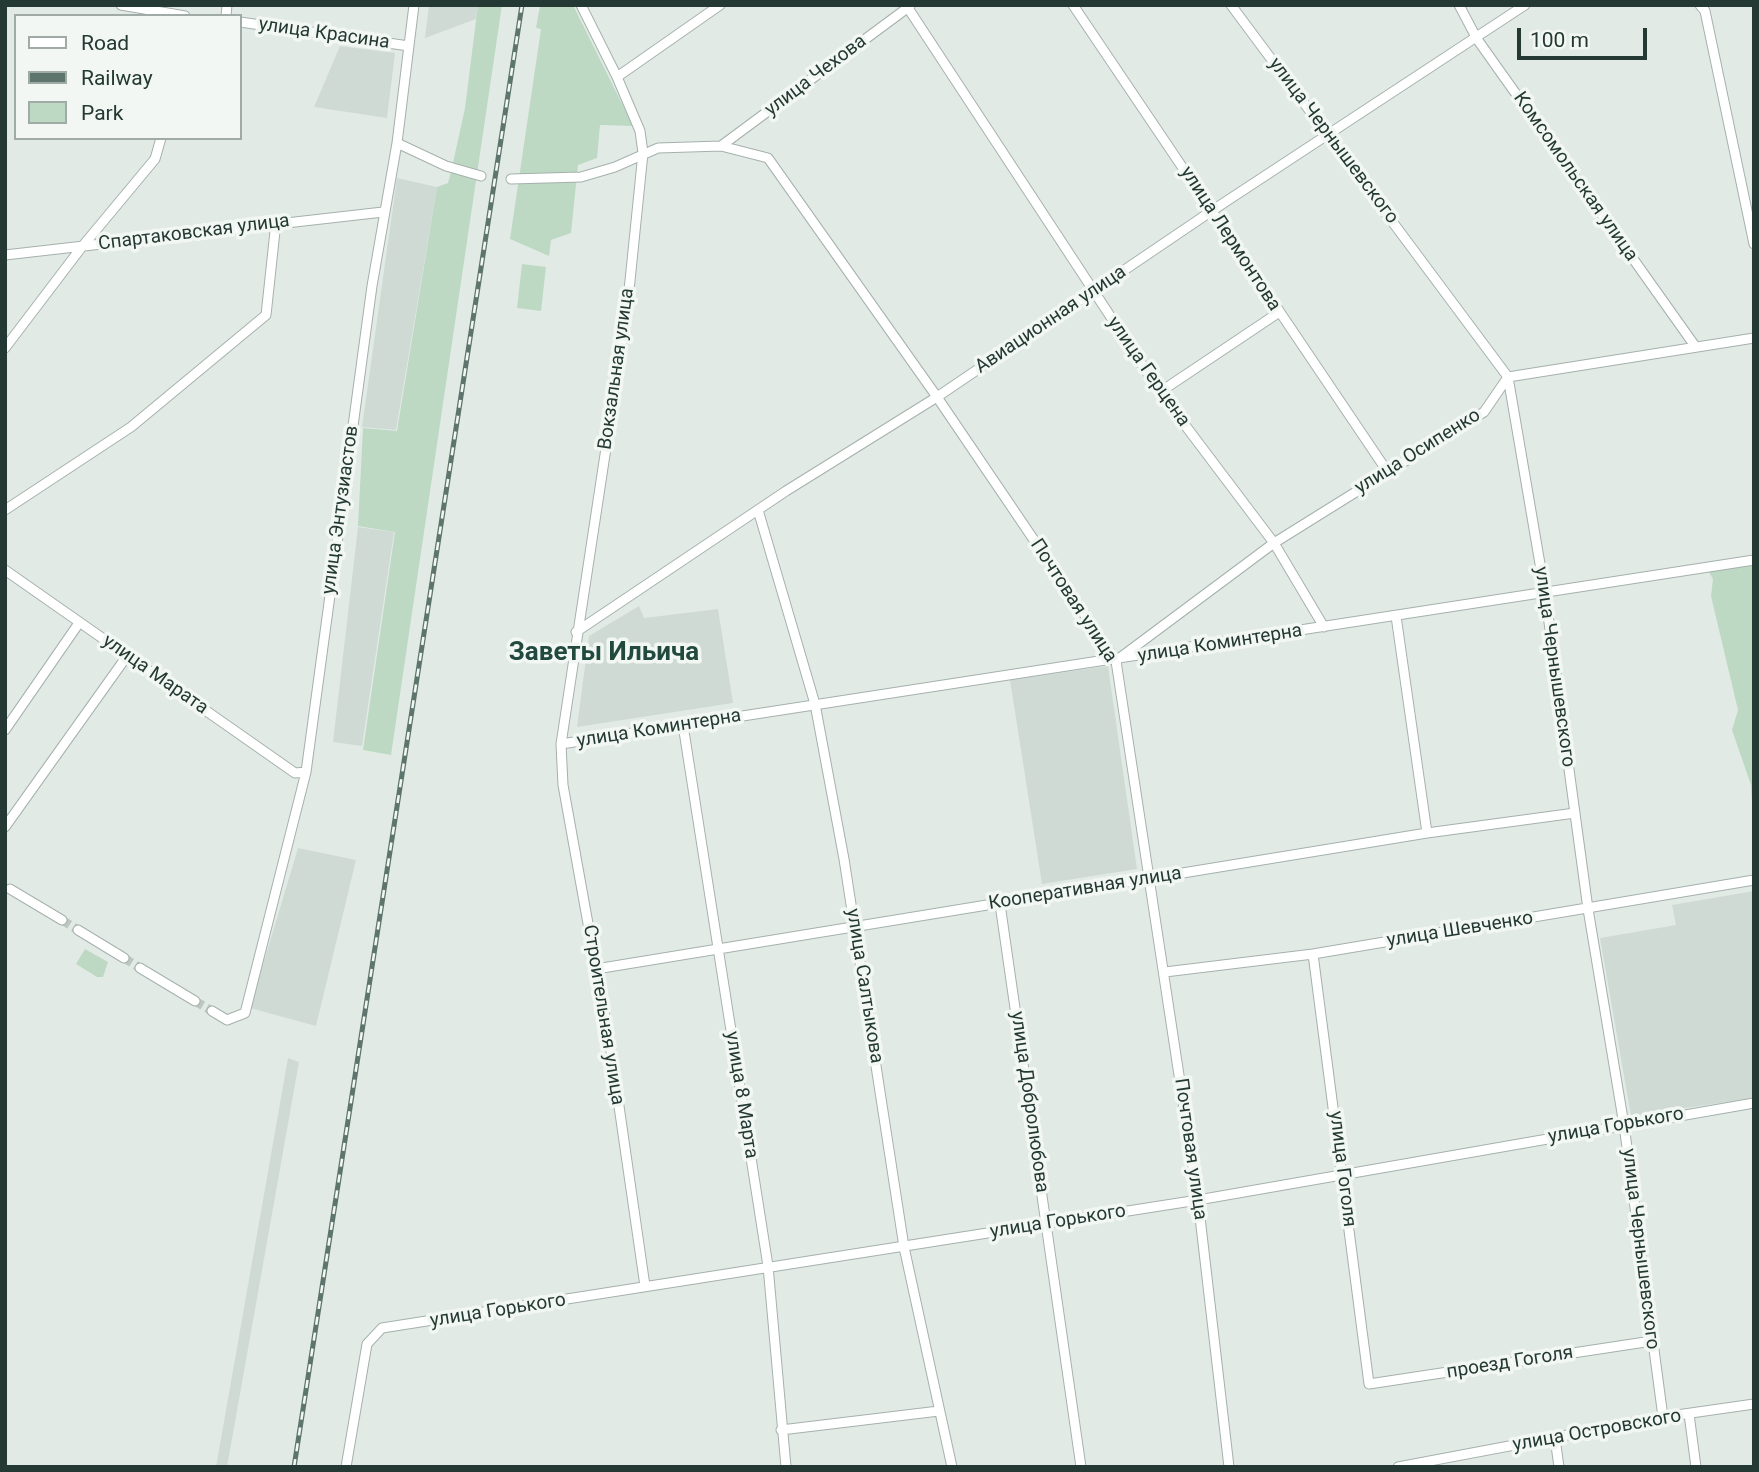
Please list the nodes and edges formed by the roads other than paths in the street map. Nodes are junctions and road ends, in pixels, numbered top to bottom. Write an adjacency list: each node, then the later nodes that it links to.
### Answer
1 (121, 5): 11 (street)
2 (414, 5): 14 (street, улица Энтузиастов)
3 (580, 5): 15 (street, Вокзальная улица)
4 (720, 5): 15 (street)
5 (1073, 5): 23 (street, улица Лермонтова)
6 (1231, 5): 16 (street, улица Чернышевского)
7 (1459, 5): 13 (street, Комсомольская улица)
8 (1525, 5): 13 (street, Авиационная улица)
9 (1700, 5): 26 (street)
10 (910, 6): 19 (street, улица Чехова); 29 (street, улица Герцена)
11 (157, 14)
12 (242, 22): 14 (street, улица Красина)
13 (1477, 38): 16 (street, Авиационная улица); 32 (street, Комсомольская улица)
14 (409, 47): 18 (street, улица Энтузиастов)
15 (617, 77): 20 (street, Вокзальная улица)
16 (1330, 136): 23 (street, Авиационная улица); 34 (street, улица Чернышевского)
17 (160, 140): 27 (street)
18 (397, 143): 21 (street); 24 (street, улица Энтузиастов)
19 (721, 146): 20 (street, Почтовая улица); 36 (street, Почтовая улица)
20 (643, 153): 22 (street, Почтовая улица); 47 (street, Вокзальная улица)
21 (481, 176)
22 (511, 179)
23 (1213, 210): 29 (street, Авиационная улица); 30 (street, улица Лермонтова)
24 (383, 212): 25 (street, Спартаковская улица); 54 (street, улица Энтузиастов)
25 (276, 222): 27 (street, Спартаковская улица); 38 (street)
26 (1754, 244)
27 (81, 248): 28 (street, Спартаковская улица); 33 (street)
28 (5, 255)
29 (1093, 292): 35 (street, улица Герцена); 36 (street, Авиационная улица)
30 (1278, 313): 35 (street); 37 (street, улица Лермонтова)
31 (1754, 338): 32 (street)
32 (1695, 346): 34 (street)
33 (5, 348)
34 (1508, 377): 37 (street, улица Осипенко); 43 (street, улица Чернышевского)
35 (1160, 392): 40 (street, улица Герцена)
36 (937, 397): 39 (street, Авиационная улица); 49 (street, Почтовая улица)
37 (1387, 471): 40 (street, улица Осипенко)
38 (5, 510)
39 (758, 510): 47 (street, Авиационная улица); 50 (street, улица Салтыкова)
40 (1274, 543): 46 (street, улица Герцена); 49 (street, улица Осипенко)
41 (1754, 560): 43 (street, улица Коминтерна)
42 (5, 570): 45 (street, улица Марата)
43 (1545, 593): 44 (street, улица Коминтерна); 55 (street, улица Чернышевского)
44 (1396, 616): 46 (street, улица Коминтерна); 57 (street)
45 (79, 623): 48 (street, улица Марата); 52 (street)
46 (1324, 627): 49 (street, улица Коминтерна)
47 (576, 632): 53 (street, Вокзальная улица)
48 (127, 656): 54 (street, улица Марата); 56 (street)
49 (1116, 661): 50 (street, улица Коминтерна); 58 (street, Почтовая улица)
50 (815, 704): 51 (street, улица Коминтерна); 64 (street, улица Салтыкова)
51 (682, 725): 53 (street, улица Коминтерна); 66 (street, улица 8 Марта)
52 (5, 730)
53 (561, 744): 70 (street, Строительная улица)
54 (306, 772): 73 (street, улица Энтузиастов)
55 (1575, 813): 57 (street, Кооперативная улица); 62 (street, улица Чернышевского)
56 (5, 827)
57 (1427, 833): 58 (street, Кооперативная улица)
58 (1151, 878): 61 (street, Кооперативная улица); 71 (street, Почтовая улица)
59 (1754, 880): 62 (street, улица Шевченко)
60 (10, 889): 63 (street)
61 (1000, 904): 64 (street, Кооперативная улица); 78 (street, улица Добролюбова)
62 (1588, 909): 67 (street, улица Шевченко); 75 (street, улица Чернышевского)
63 (62, 920)
64 (855, 927): 66 (street, Кооперативная улица); 79 (street, улица Салтыкова)
65 (78, 930): 68 (street)
66 (719, 951): 70 (street, Кооперативная улица); 80 (street, улица 8 Марта)
67 (1313, 954): 71 (street, улица Шевченко); 76 (street, улица Гоголя)
68 (124, 958)
69 (140, 968): 72 (street)
70 (596, 969): 81 (street, Строительная улица)
71 (1165, 972): 77 (street, Почтовая улица)
72 (195, 1001)
73 (212, 1011)
74 (1754, 1102): 75 (street, улица Горького)
75 (1624, 1125): 76 (street, улица Горького); 82 (street, улица Чернышевского)
76 (1343, 1176): 77 (street, улица Горького); 83 (street, улица Гоголя)
77 (1198, 1200): 78 (street, улица Горького); 94 (street, Почтовая улица)
78 (1046, 1223): 79 (street, улица Горького); 93 (street, улица Добролюбова)
79 (904, 1247): 80 (street, улица Горького); 85 (street, улица Салтыкова)
80 (768, 1266): 81 (street, улица Горького); 88 (street, улица 8 Марта)
81 (645, 1286): 90 (street, улица Горького)
82 (1652, 1341): 83 (street, проезд Гоголя); 87 (street, улица Чернышевского)
83 (1369, 1384)
84 (1754, 1404): 86 (street, улица Островского)
85 (939, 1411): 88 (street); 92 (street, улица Салтыкова)
86 (1689, 1414): 87 (street, улица Островского); 97 (street)
87 (1663, 1418): 89 (street, улица Островского)
88 (781, 1430): 91 (street, улица 8 Марта)
89 (1555, 1438): 95 (street, улица Островского); 96 (street)
90 (346, 1467)
91 (786, 1467)
92 (952, 1467)
93 (1081, 1467)
94 (1229, 1467)
95 (1398, 1467)
96 (1559, 1467)
97 (1696, 1467)

